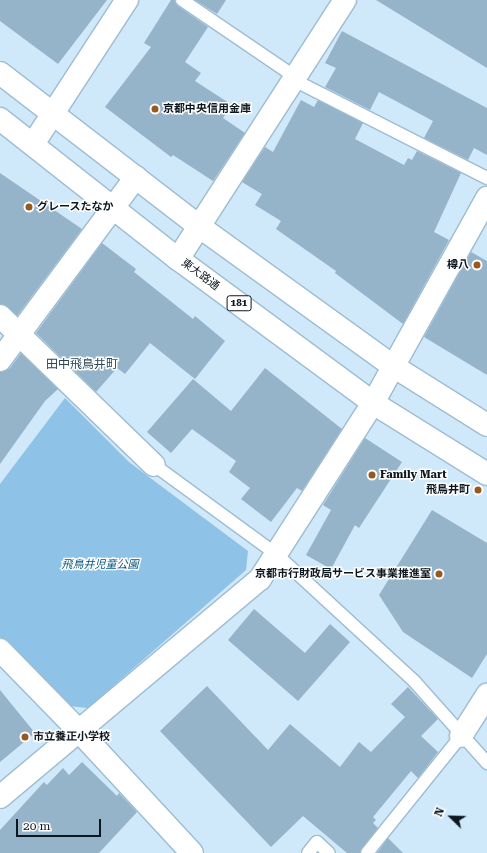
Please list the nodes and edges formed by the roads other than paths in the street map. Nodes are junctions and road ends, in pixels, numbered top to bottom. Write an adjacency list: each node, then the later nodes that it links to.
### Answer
1 (127, 0): 6 (street)
2 (182, 0): 5 (lane)
3 (345, 0): 5 (street)
4 (0, 73): 6 (street)
5 (293, 78): 10 (lane); 13 (street)
6 (54, 114): 8 (street); 9 (street)
7 (0, 119): 8 (street, 東大路通 / 181)
8 (33, 144): 12 (street, 東大路通 / 181)
9 (136, 177): 12 (street); 13 (street)
10 (487, 178)
11 (487, 198): 18 (street)
12 (113, 208): 14 (street, 東大路通 / 181); 16 (street)
13 (200, 227): 14 (street); 18 (street)
14 (178, 258): 19 (street, 東大路通 / 181)
15 (0, 316): 16 (street)
16 (20, 335): 17 (street); 21 (street)
17 (0, 360)
18 (393, 366): 19 (street); 20 (street)
19 (372, 403): 22 (street, 東大路通 / 181); 23 (street)
20 (487, 425)
21 (154, 465): 23 (lane)
22 (487, 474)
23 (276, 554): 26 (street); 27 (lane)
24 (0, 650): 26 (street)
25 (487, 695): 27 (street)
26 (79, 731): 29 (street); 30 (street)
27 (461, 736): 28 (lane); 33 (lane)
28 (487, 763)
29 (0, 797)
30 (192, 853)
31 (308, 853): 32 (lane)
32 (330, 853)
33 (367, 853)

